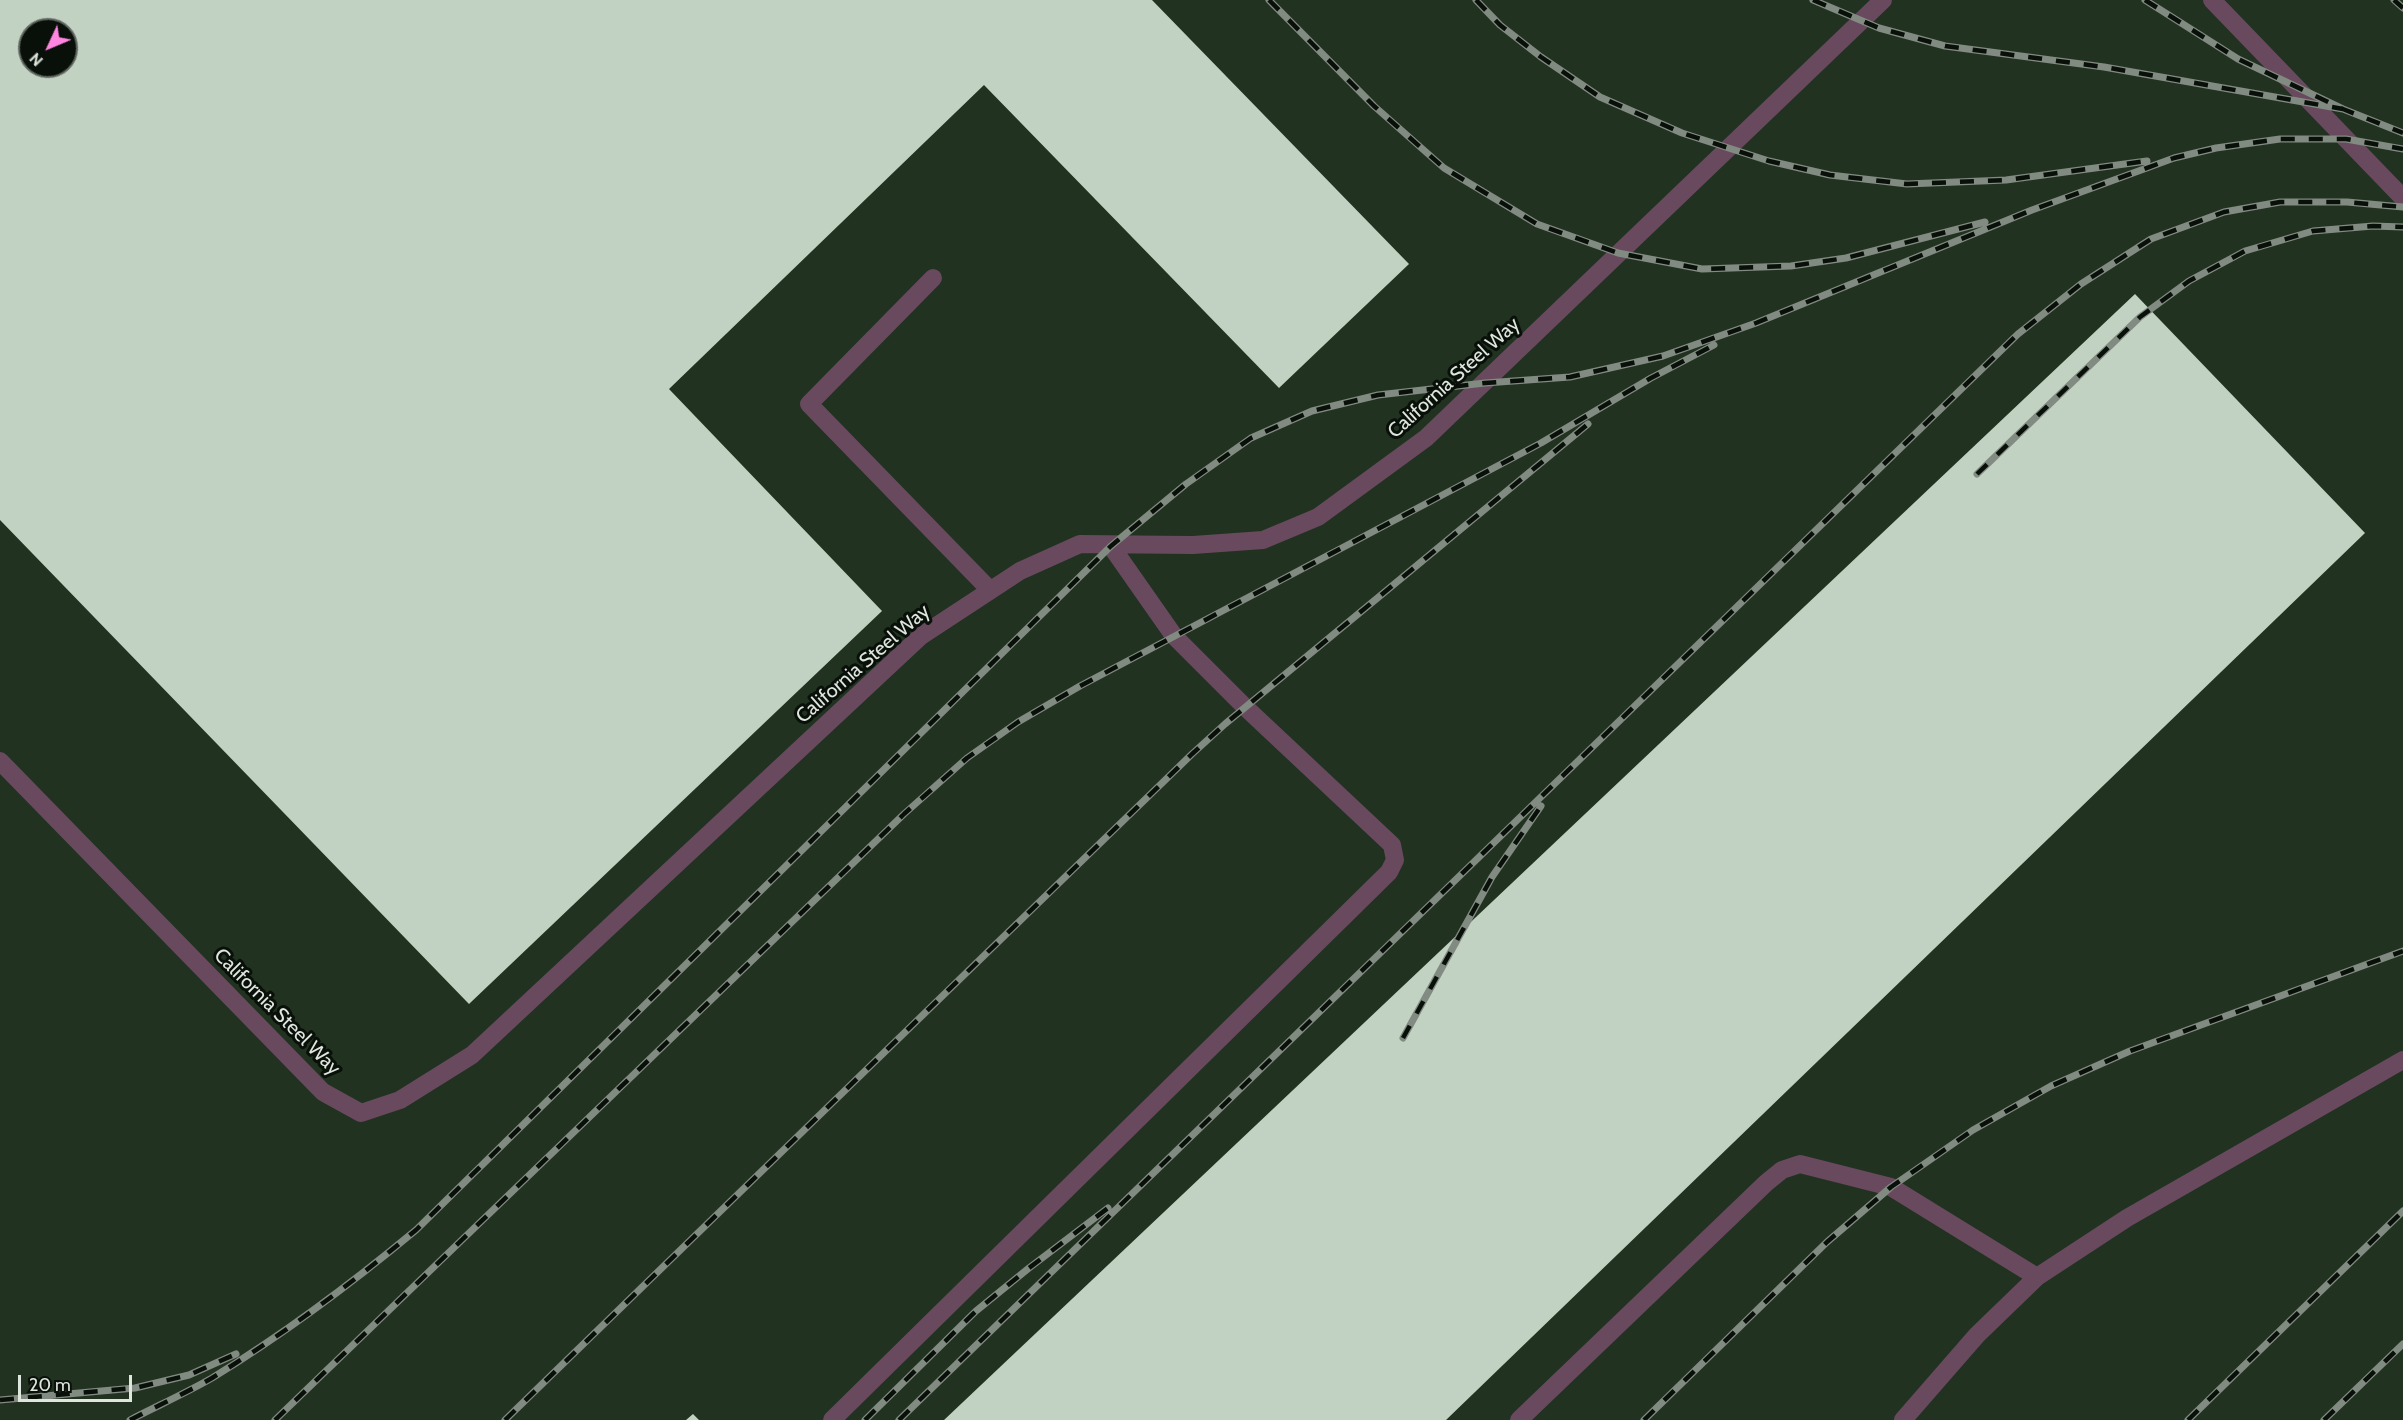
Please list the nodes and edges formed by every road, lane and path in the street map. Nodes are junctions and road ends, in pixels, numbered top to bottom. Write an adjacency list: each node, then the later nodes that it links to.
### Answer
1 (1883, 0): 5 (lane, California Steel Way)
2 (2212, 0): 3 (lane)
3 (2403, 198)
4 (933, 278): 6 (lane)
5 (1111, 546): 6 (lane, California Steel Way); 10 (lane)
6 (990, 590): 7 (lane, California Steel Way)
7 (0, 761)
8 (2403, 1060): 9 (lane)
9 (2037, 1277): 11 (lane); 12 (lane)
10 (832, 1420)
11 (1519, 1420)
12 (1903, 1420)

